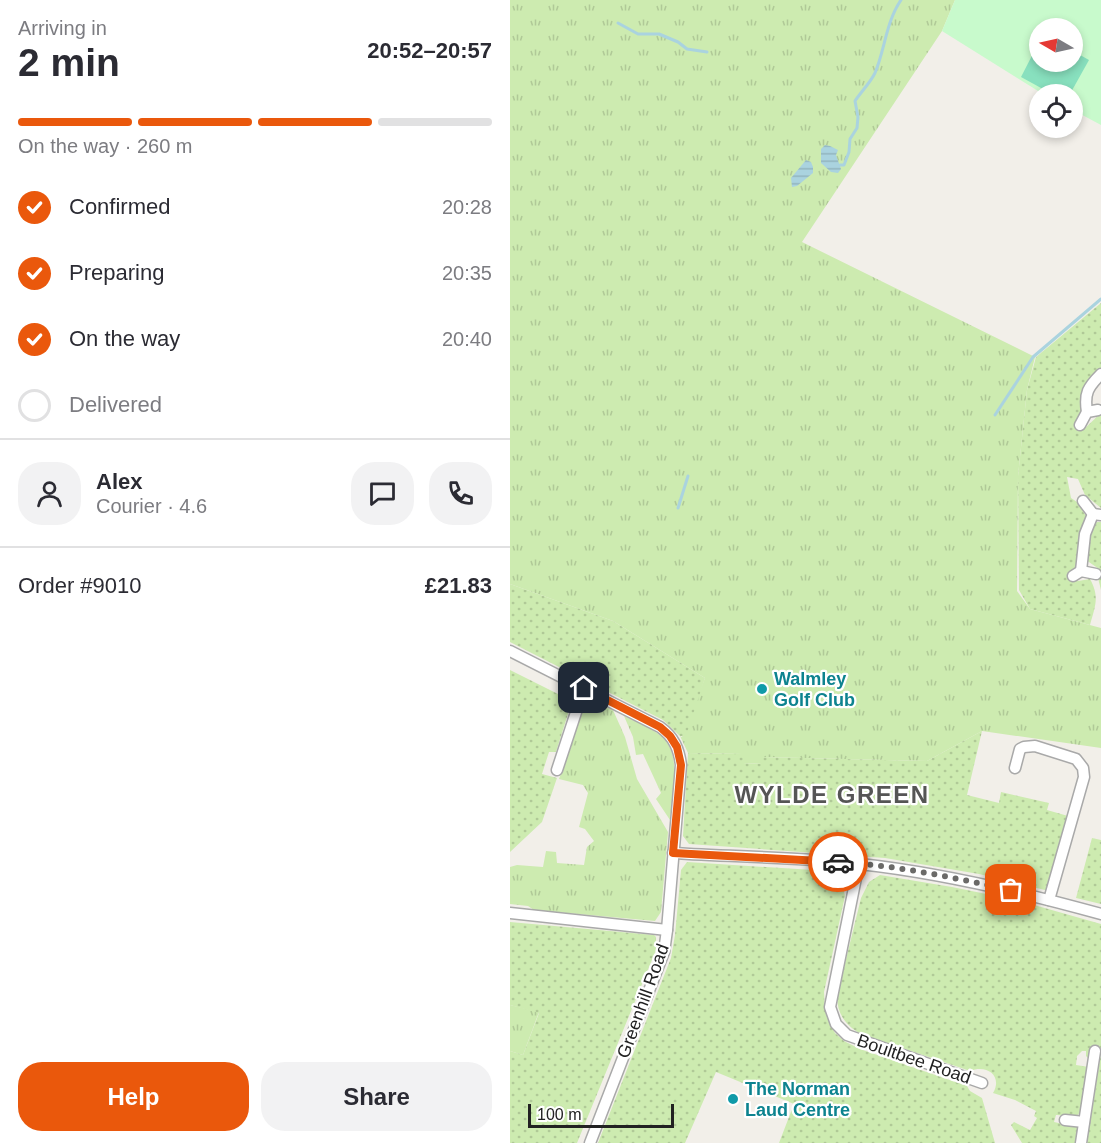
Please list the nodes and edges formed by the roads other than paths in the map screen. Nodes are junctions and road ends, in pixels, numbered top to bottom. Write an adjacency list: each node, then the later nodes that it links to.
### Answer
1 (1101, 374): 2 (street)
2 (1080, 425)
3 (1083, 501): 4 (street)
4 (1097, 515): 5 (street)
5 (1096, 574)
6 (510, 651): 7 (street, Greenhill Road)
7 (584, 688): 9 (street); 10 (street, Greenhill Road)
8 (1016, 768): 12 (street)
9 (557, 770)
10 (673, 853): 11 (street); 15 (street, Greenhill Road)
11 (859, 863): 12 (street); 17 (street, Boultbee Road)
12 (1049, 900): 14 (street)
13 (510, 913): 15 (street)
14 (1101, 914)
15 (667, 930): 20 (street, Greenhill Road)
16 (1095, 1051): 19 (street)
17 (982, 1083)
18 (1065, 1120): 19 (street)
19 (1083, 1122): 21 (street)
20 (590, 1143)
21 (1081, 1143)

